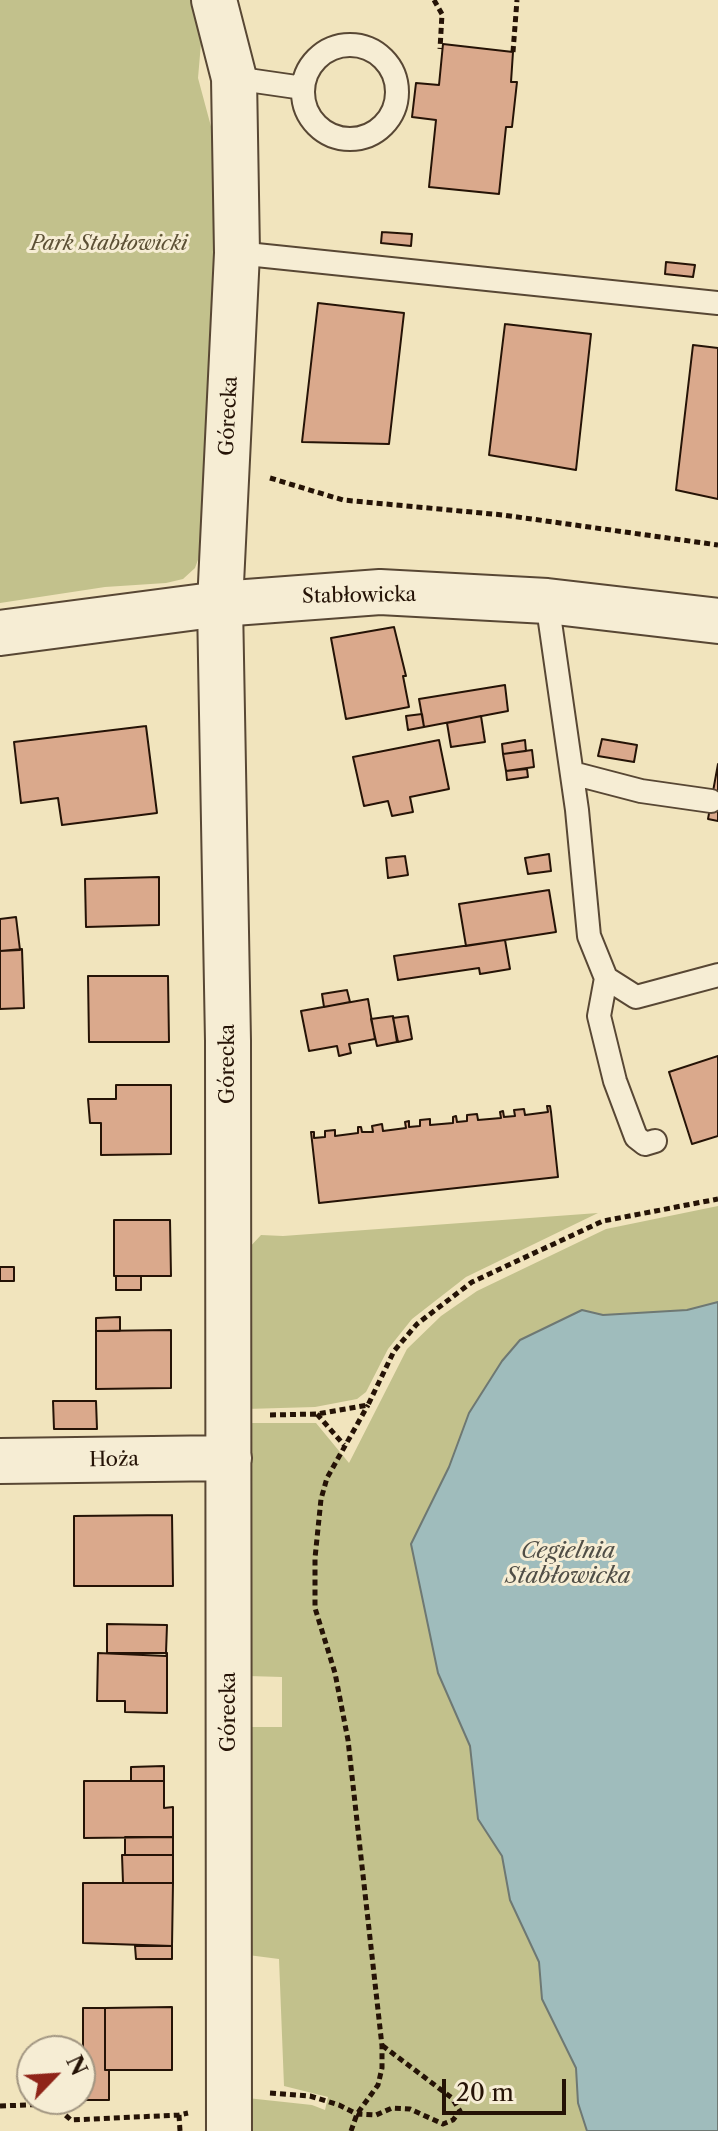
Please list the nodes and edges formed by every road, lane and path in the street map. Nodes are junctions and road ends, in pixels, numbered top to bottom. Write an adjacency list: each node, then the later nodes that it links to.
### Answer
1 (214, 0): 6 (street, Górecka)
2 (434, 0): 4 (path)
3 (517, 0): 5 (path)
4 (440, 49)
5 (513, 52)
6 (234, 78): 7 (lane); 8 (street, Górecka)
7 (303, 88): 7 (lane)
8 (237, 253): 9 (lane); 13 (street, Górecka)
9 (718, 303)
10 (257, 475): 11 (path)
11 (718, 545)
12 (547, 601): 13 (street, Stabłowicka); 14 (street, Stabłowicka); 16 (lane)
13 (220, 604): 15 (street, Stabłowicka); 24 (street, Górecka)
14 (718, 621)
15 (0, 633)
16 (572, 773): 17 (lane); 19 (lane)
17 (711, 801)
18 (718, 975): 19 (lane)
19 (606, 978): 20 (lane)
20 (655, 1141)
21 (718, 1199): 22 (path)
22 (368, 1405): 23 (path); 25 (path)
23 (317, 1414): 24 (path); 25 (path)
24 (229, 1416): 26 (street, Górecka)
25 (344, 1445): 28 (path)
26 (229, 1458): 27 (street, Hoża); 30 (street, Górecka)
27 (0, 1461)
28 (382, 2046): 31 (path); 31 (path)
29 (0, 2106): 33 (path)
30 (229, 2110): 31 (path)
31 (357, 2114): 35 (path)
32 (179, 2115): 34 (path)
33 (132, 2118)
34 (180, 2131)
35 (351, 2131)

